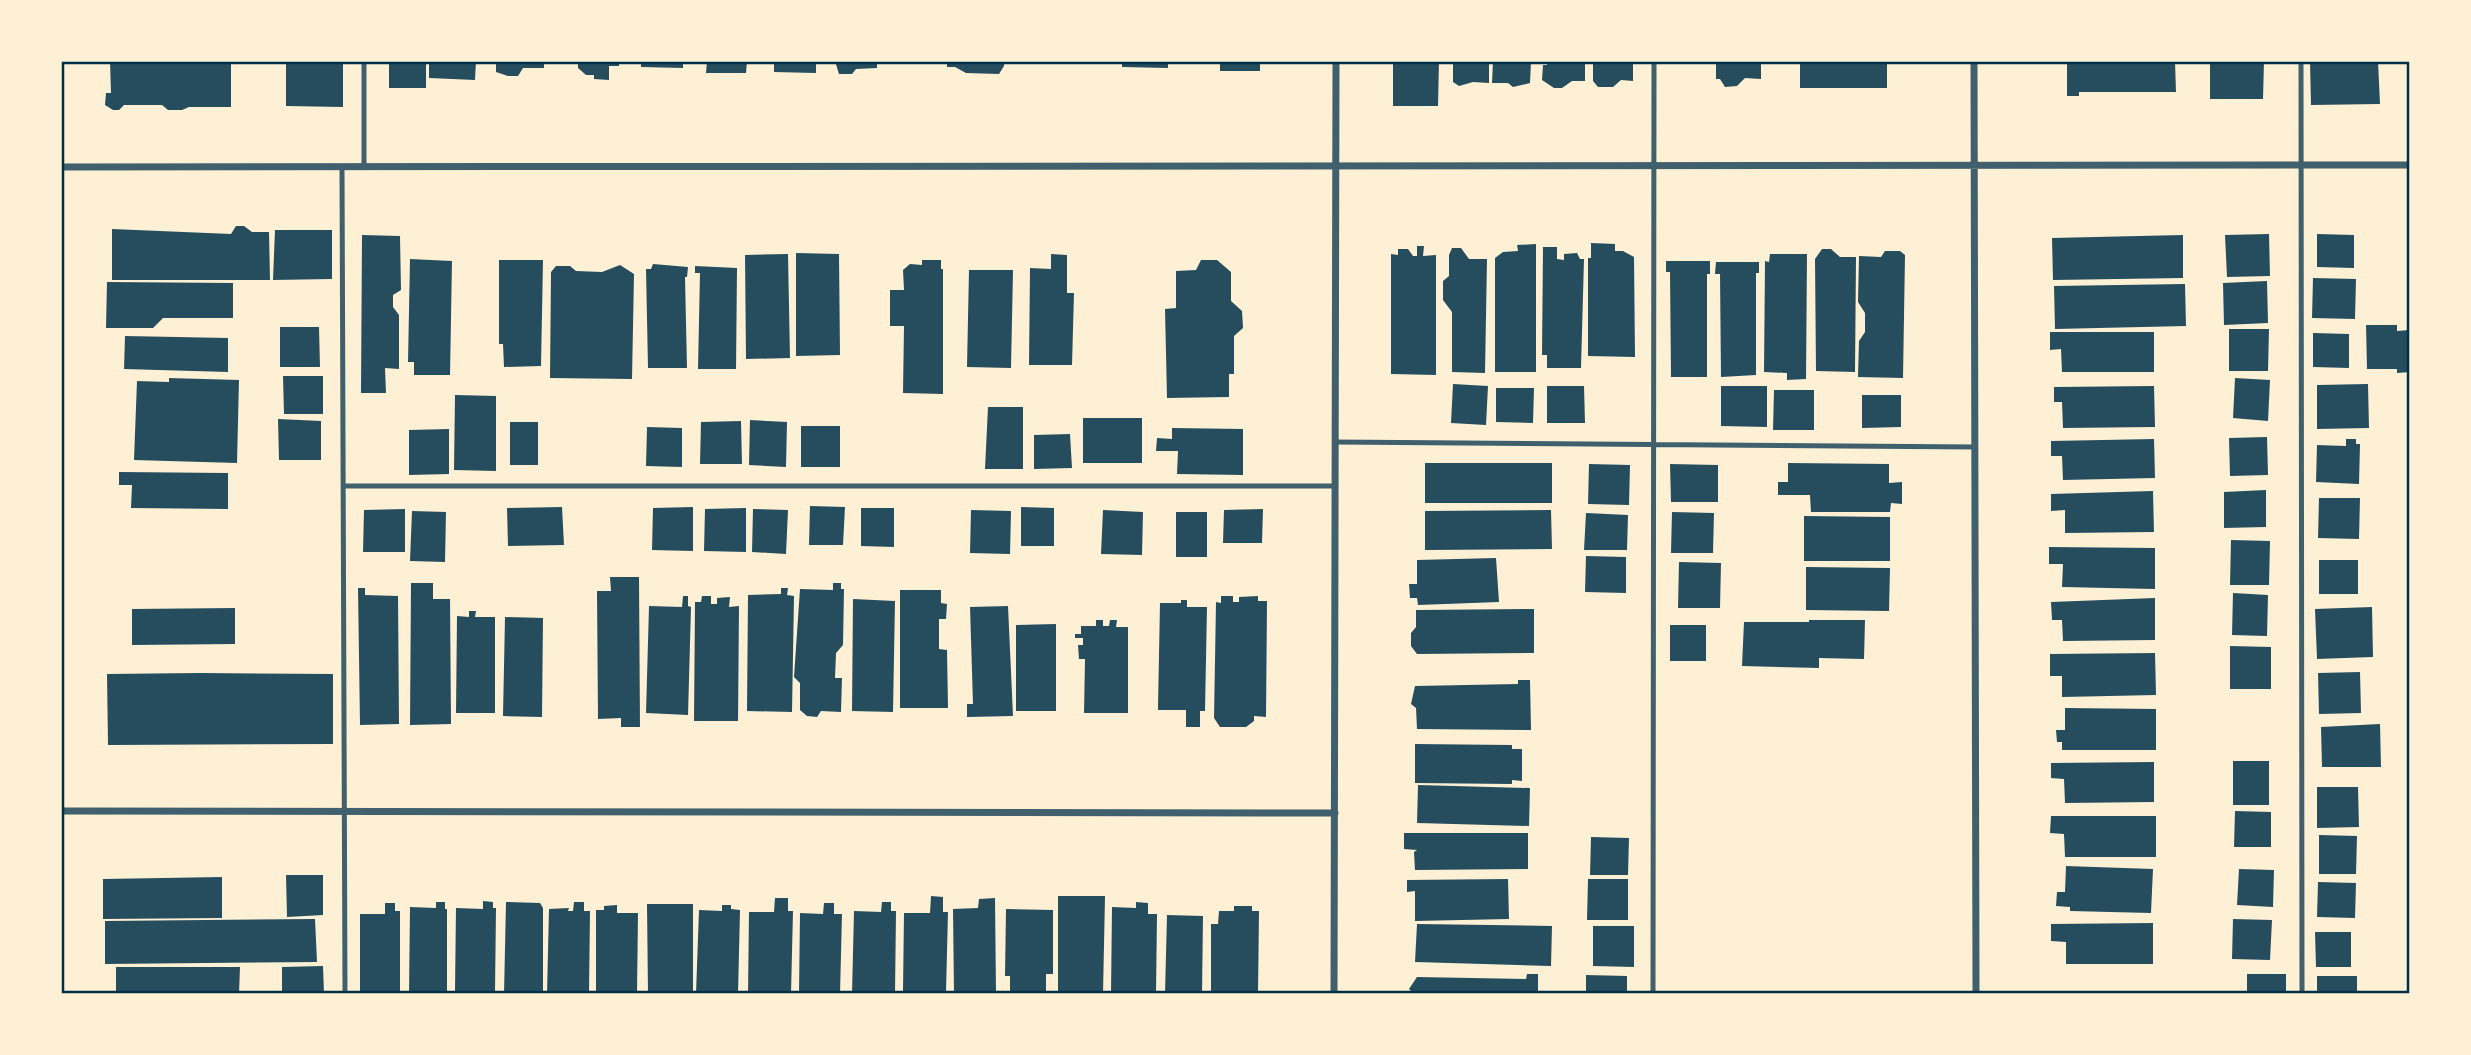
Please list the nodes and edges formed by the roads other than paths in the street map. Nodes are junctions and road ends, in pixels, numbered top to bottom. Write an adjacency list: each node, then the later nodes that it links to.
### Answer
1 (365, 61): 13 (lane)
2 (1336, 61): 10 (street)
3 (1654, 61): 6 (lane)
4 (1975, 61): 7 (street)
5 (2301, 61): 8 (lane)
6 (1653, 165): 7 (street); 10 (street); 15 (lane)
7 (1974, 165): 8 (street); 16 (street)
8 (2301, 165): 9 (street); 26 (lane)
9 (2410, 165)
10 (1336, 166): 13 (street); 14 (street)
11 (61, 167): 12 (street)
12 (342, 167): 13 (street); 17 (lane)
13 (364, 167)
14 (1335, 442): 15 (lane); 18 (street)
15 (1654, 445): 16 (lane); 24 (lane)
16 (1975, 447): 25 (street)
17 (343, 486): 18 (lane); 20 (lane)
18 (1335, 486): 21 (street)
19 (61, 811): 20 (street)
20 (344, 811): 21 (street); 22 (lane)
21 (1335, 813): 23 (street)
22 (345, 994)
23 (1334, 994)
24 (1653, 994)
25 (1976, 994)
26 (2302, 994)

